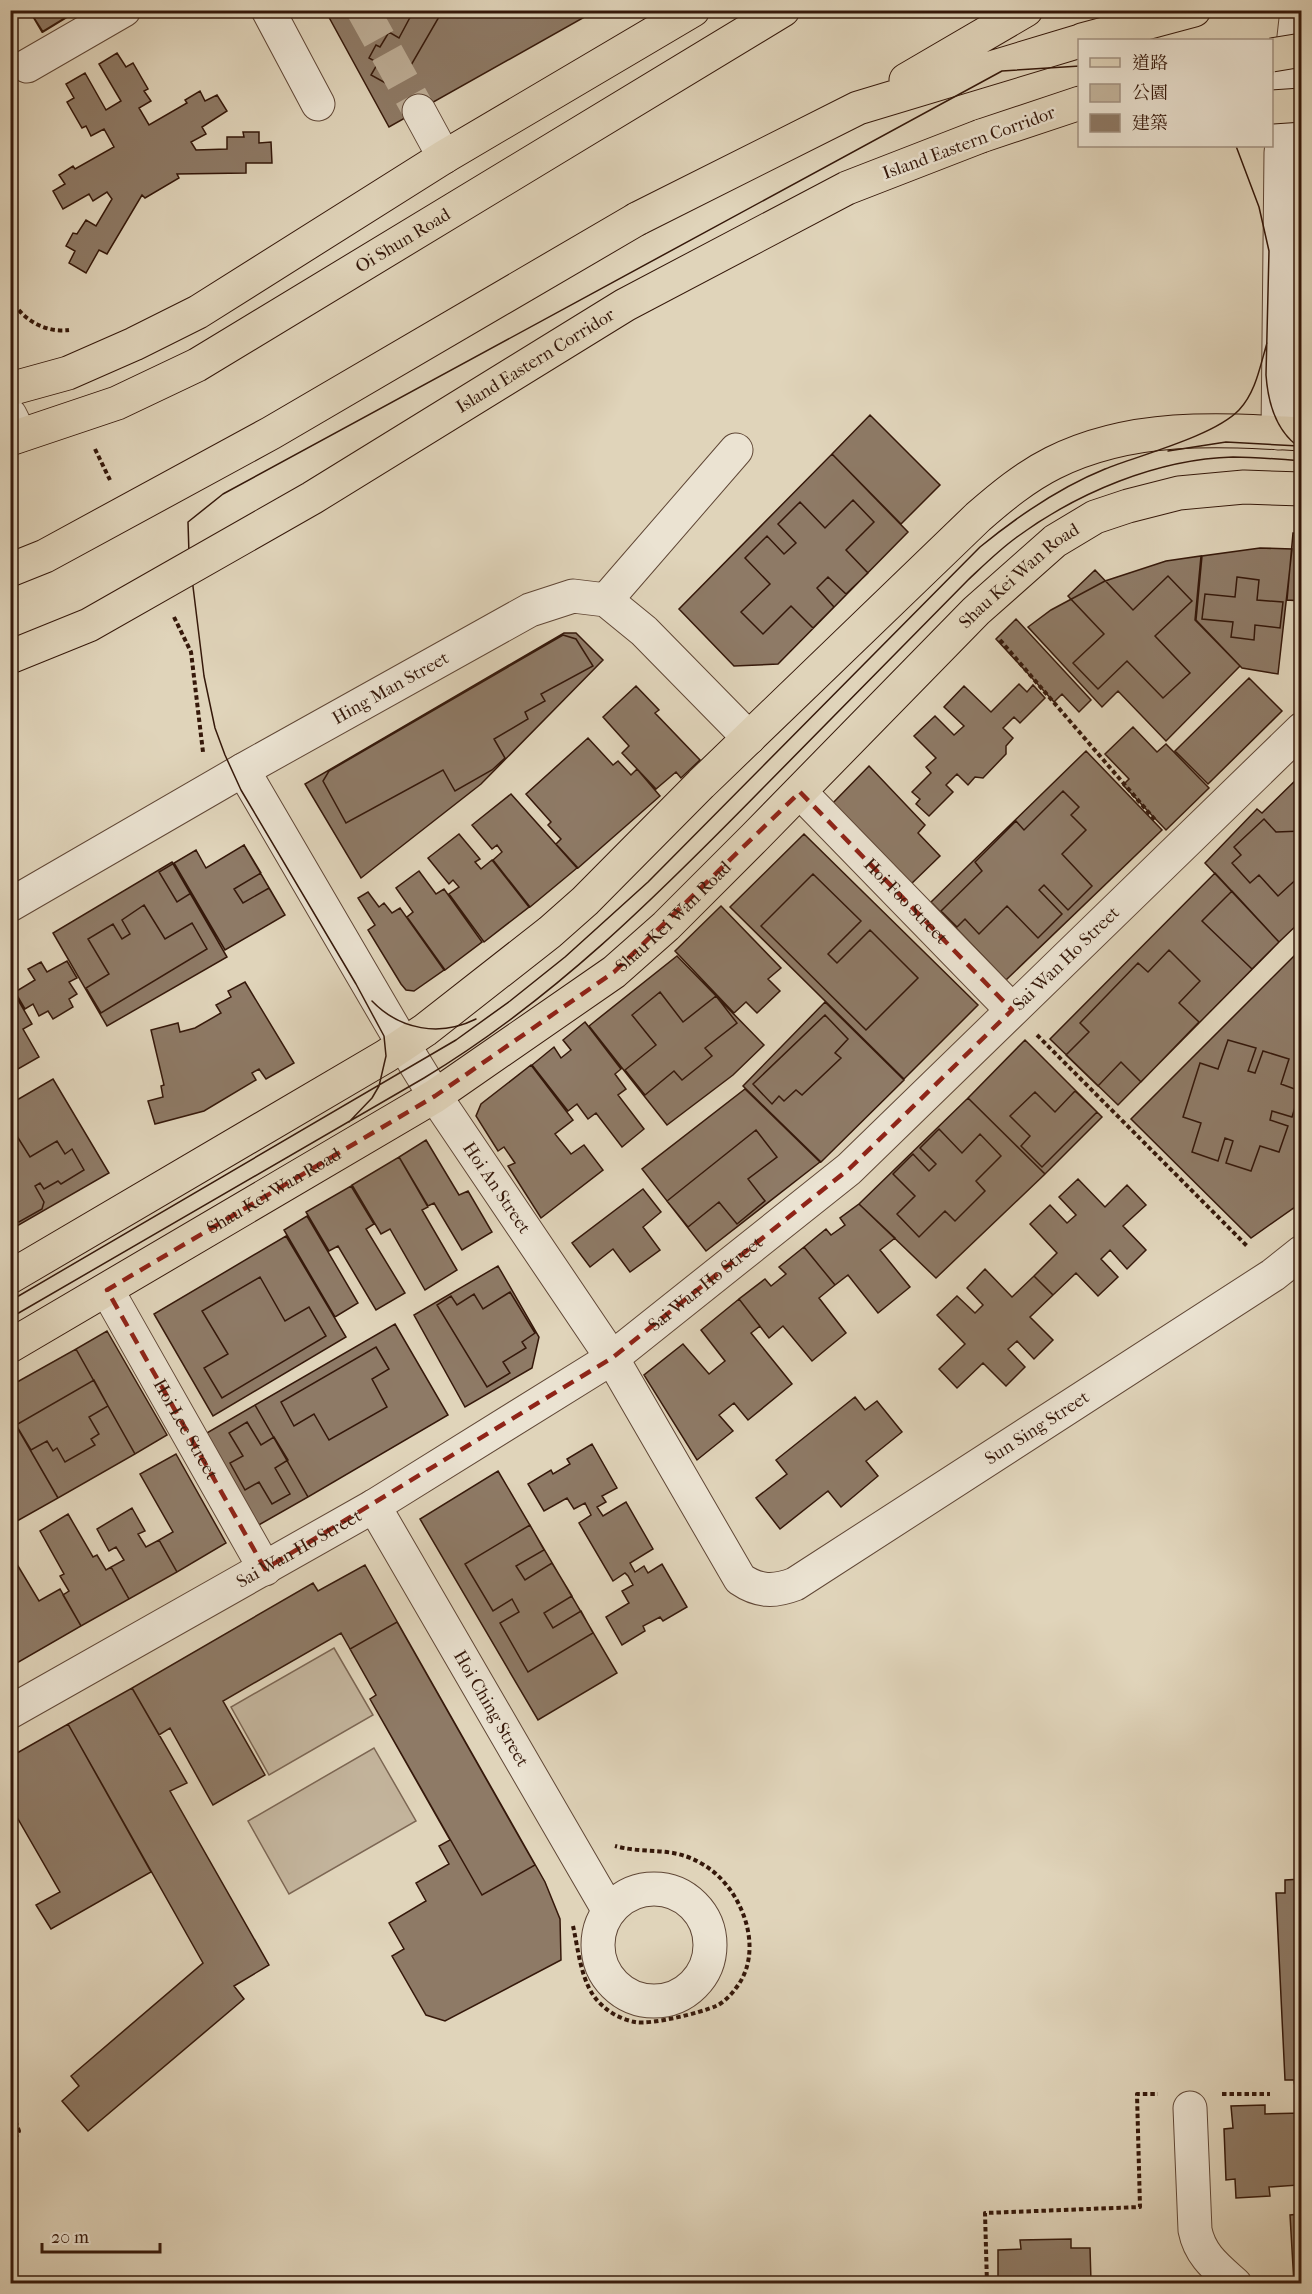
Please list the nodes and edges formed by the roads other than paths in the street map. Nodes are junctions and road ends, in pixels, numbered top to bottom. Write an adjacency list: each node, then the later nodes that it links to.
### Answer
1 (124, 10): 12 (street)
2 (268, 10): 13 (street)
3 (693, 10): 22 (main road)
4 (783, 10): 24 (main road, Oi Shun Road)
5 (1026, 10): 17 (main road)
6 (1297, 10): 21 (street)
7 (1190, 11): 8 (main road)
8 (1088, 39)
9 (1078, 42): 17 (main road)
10 (1302, 50): 11 (main road, bridge)
11 (1273, 55)
12 (27, 66)
13 (318, 104)
14 (1078, 105): 20 (main road, Island Eastern Corridor)
15 (1302, 105): 16 (main road, bridge)
16 (1273, 107)
17 (858, 108): 28 (main road, bridge)
18 (419, 111): 22 (street)
19 (1078, 125): 20 (main road)
20 (981, 136): 30 (main road, Island Eastern Corridor, bridge)
21 (1291, 152): 25 (street)
22 (444, 157): 23 (main road)
23 (10, 389)
24 (14, 430)
25 (1290, 433): 32 (main road)
26 (736, 450): 29 (street)
27 (1302, 489): 34 (main road, Shau Kei Wan Road)
28 (10, 570)
29 (606, 600): 32 (street); 33 (street, Hing Man Street)
30 (10, 657)
31 (1302, 729): 36 (street, Sai Wan Ho Street)
32 (749, 738): 37 (main road)
33 (243, 770): 35 (street, Hing Man Street); 37 (street, Hoi An Street)
34 (800, 792): 36 (street, Hoi Foo Street); 38 (main road, Shau Kei Wan Road)
35 (10, 905)
36 (1012, 1010): 43 (street, Sai Wan Ho Street)
37 (403, 1044): 38 (street, Hoi An Street); 40 (main road)
38 (435, 1096): 41 (main road, Shau Kei Wan Road); 43 (street, Hoi An Street)
39 (1302, 1252): 46 (street, Sun Sing Street)
40 (10, 1277)
41 (107, 1290): 42 (main road, Shau Kei Wan Road); 45 (street, Hoi Lee Street)
42 (10, 1346)
43 (612, 1358): 44 (street, Sai Wan Ho Street); 46 (street, Hoi An Street)
44 (374, 1506): 45 (street, Sai Wan Ho Street); 48 (street, Hoi Ching Street)
45 (265, 1569): 47 (street, Sai Wan Ho Street)
46 (766, 1591)
47 (10, 1712)
48 (609, 1911)
49 (1202, 2101): 50 (street)
50 (1235, 2283)

